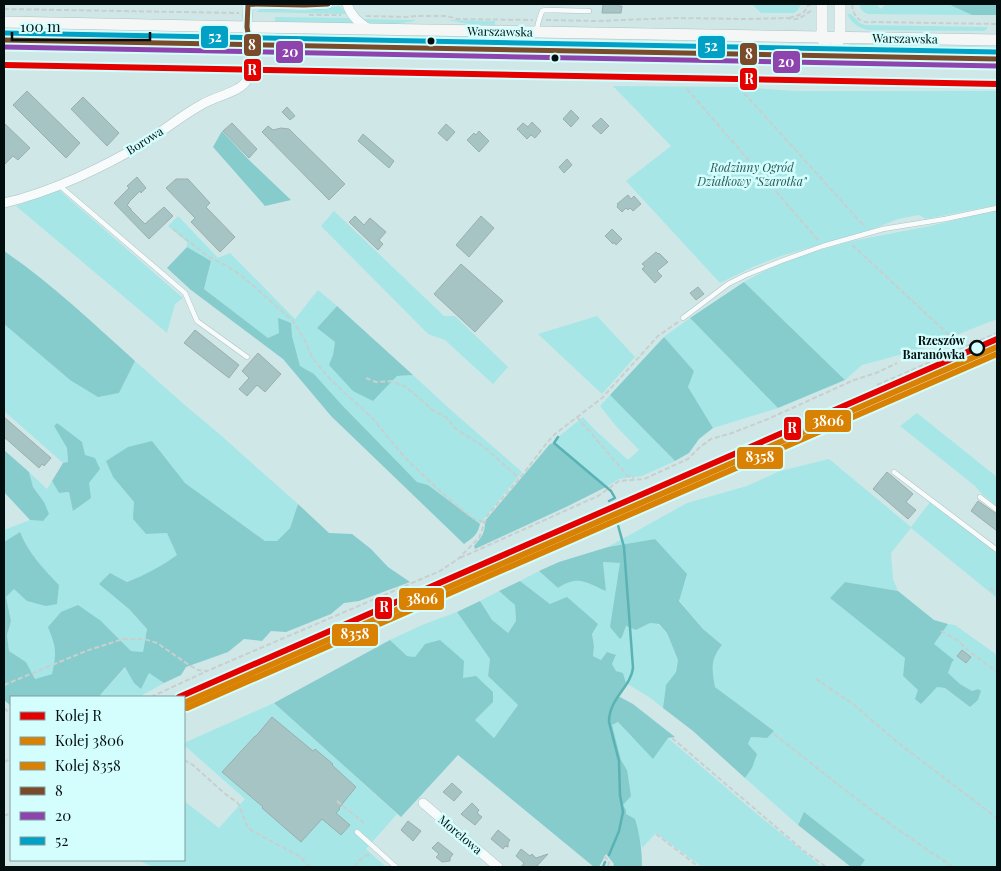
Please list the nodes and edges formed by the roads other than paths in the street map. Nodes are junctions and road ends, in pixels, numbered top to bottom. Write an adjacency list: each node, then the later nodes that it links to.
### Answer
1 (241, 4): 2 (lane)
2 (248, 4): 3 (street); 9 (street)
3 (328, 4)
4 (347, 4): 10 (street)
5 (822, 4): 12 (main road)
6 (840, 4): 13 (main road)
7 (589, 11): 11 (lane)
8 (4, 22): 9 (main road, Warszawska)
9 (247, 27): 10 (main road, Warszawska); 16 (street, Borowa)
10 (369, 29): 11 (main road, Warszawska)
11 (536, 32): 12 (main road, Warszawska)
12 (822, 38): 13 (main road, Warszawska); 17 (main road)
13 (840, 38): 15 (main road, Warszawska); 17 (main road)
14 (4, 40): 16 (main road, Warszawska)
15 (997, 40)
16 (250, 45): 17 (main road, Warszawska); 19 (street, Borowa)
17 (831, 56): 18 (main road, Warszawska)
18 (997, 59)
19 (59, 185): 20 (street, Borowa); 23 (lane)
20 (4, 203)
21 (997, 208): 22 (lane)
22 (683, 318)
23 (247, 358)
24 (894, 472): 27 (lane)
25 (980, 497): 26 (lane)
26 (997, 510)
27 (997, 550)
28 (423, 804): 31 (street, Morelowa)
29 (357, 832): 30 (lane)
30 (396, 867)
31 (498, 867)

